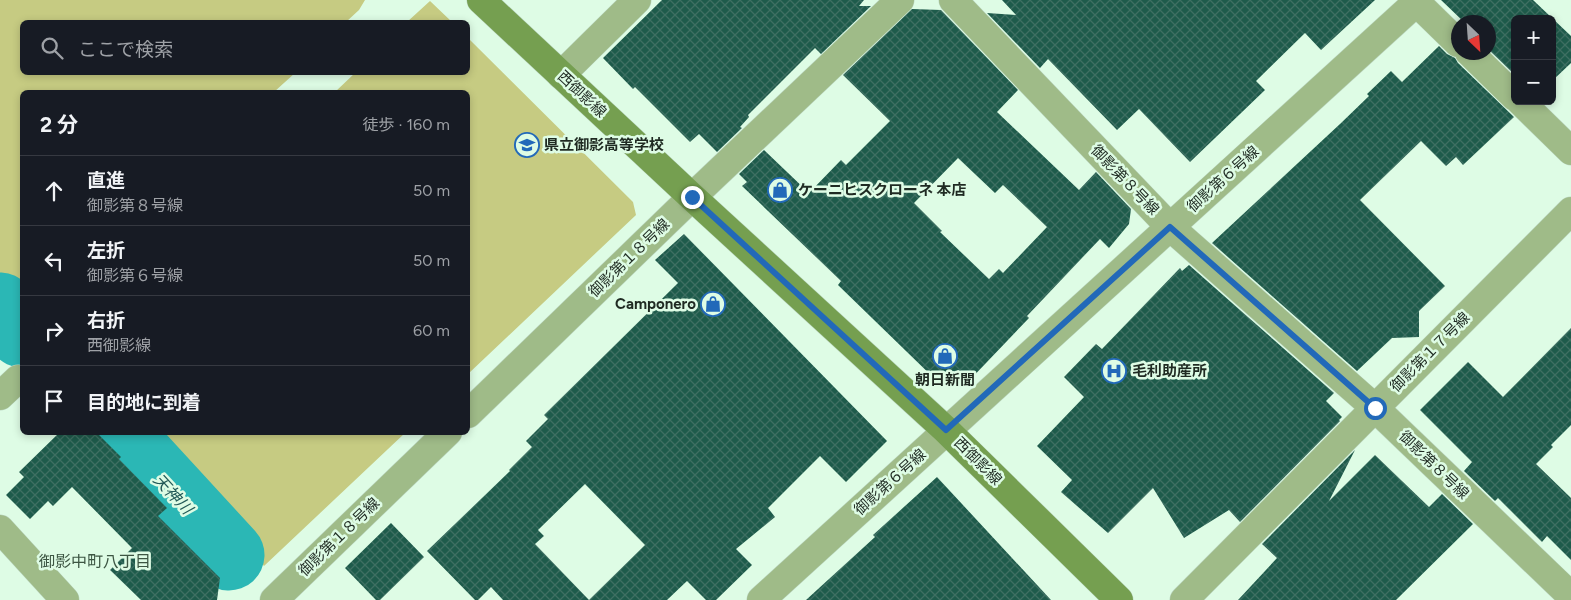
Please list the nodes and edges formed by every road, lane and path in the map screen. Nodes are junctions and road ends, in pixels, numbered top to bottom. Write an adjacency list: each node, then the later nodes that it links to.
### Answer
1 (481, 0): 8 (street, 西御影線)
2 (637, 0): 8 (street)
3 (900, 0): 12 (street, 御影第１８号線)
4 (953, 0): 14 (street, 御影第８号線)
5 (1416, 1): 6 (street); 14 (street, 御影第６号線)
6 (1451, 36)
7 (1477, 60): 9 (street)
8 (560, 74): 12 (street, 西御影線)
9 (1511, 93)
10 (1524, 105): 11 (street)
11 (1571, 150)
12 (692, 197): 16 (street, 御影第１８号線); 17 (street, 西御影線)
13 (1571, 211): 15 (street, 御影第１７号線)
14 (1170, 227): 15 (street, 御影第８号線); 17 (street, 御影第６号線)
15 (1375, 408): 20 (street, 御影第８号線); 25 (street, 御影第１７号線)
16 (470, 412)
17 (946, 430): 23 (street, 御影第６号線); 24 (street, 西御影線)
18 (445, 435): 22 (street, 御影第１８号線)
19 (0, 528): 21 (street)
20 (1571, 596)
21 (64, 600)
22 (274, 600)
23 (761, 600)
24 (1119, 600)
25 (1184, 600)

